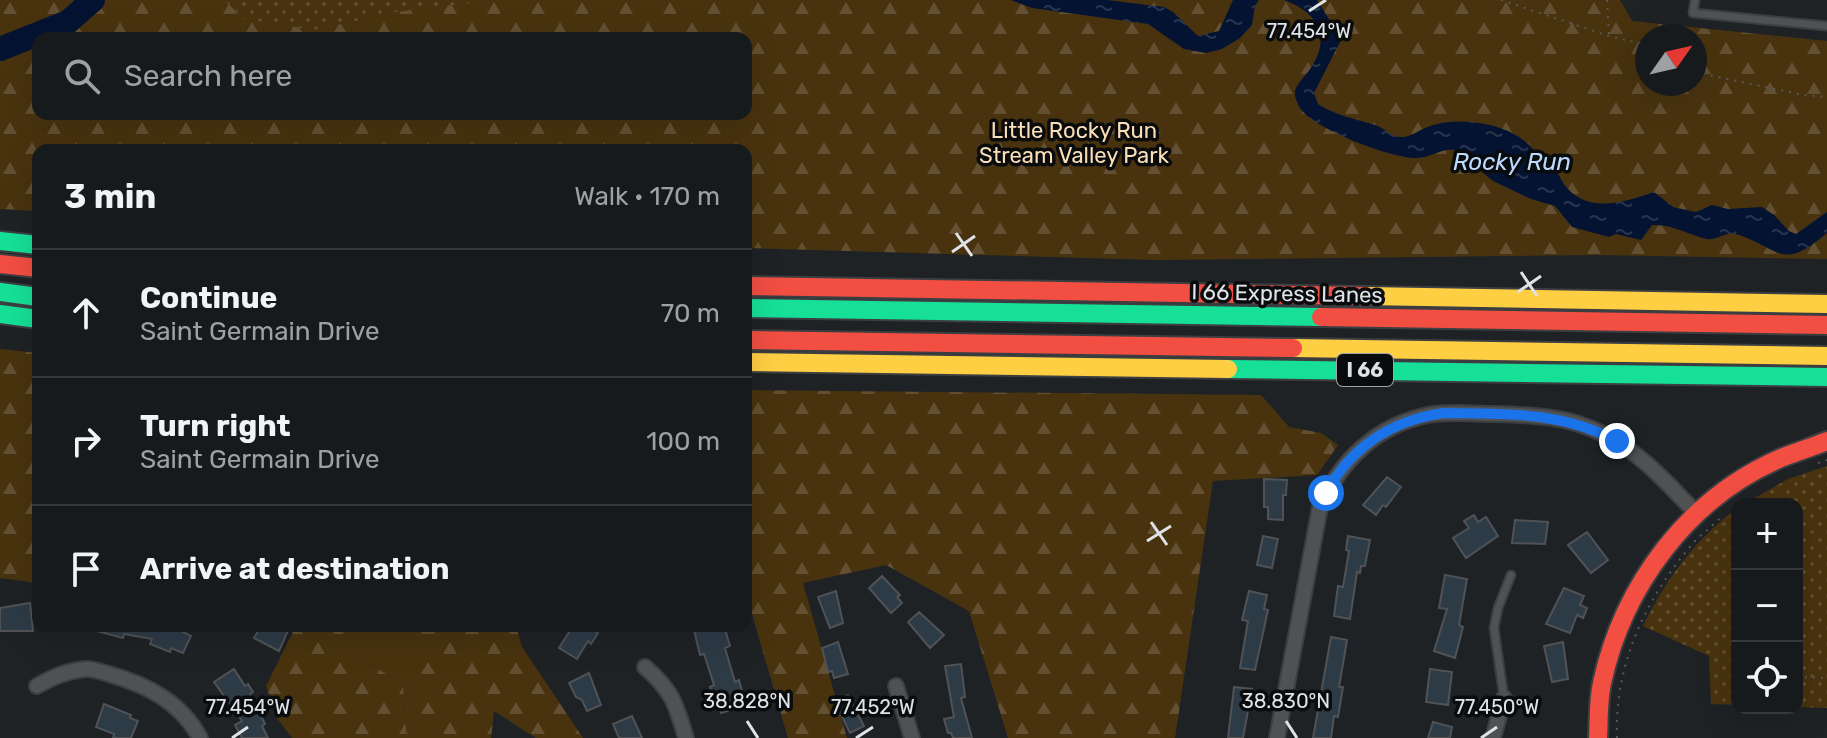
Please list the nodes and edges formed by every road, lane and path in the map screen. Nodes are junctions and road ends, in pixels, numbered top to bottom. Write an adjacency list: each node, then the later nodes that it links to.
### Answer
1 (1501, 0): 5 (path)
2 (1607, 0): 5 (path)
3 (1695, 0): 4 (lane)
4 (1827, 26)
5 (1609, 36): 6 (path)
6 (1635, 42)
7 (1707, 75): 8 (path)
8 (1827, 97)
9 (0, 241): 10 (main road)
10 (32, 244)
11 (0, 264): 12 (main road)
12 (32, 267)
13 (752, 286): 16 (main road)
14 (0, 292): 15 (main road)
15 (32, 296)
16 (1827, 304)
17 (752, 308): 20 (main road, I 66 Express Lanes)
18 (0, 314): 19 (main road)
19 (32, 318)
20 (1827, 325)
21 (752, 340): 22 (main road)
22 (1827, 356)
23 (752, 362): 24 (main road, I 66)
24 (1827, 377)
25 (1827, 441): 29 (main road)
26 (1827, 460): 27 (path)
27 (1809, 466)
28 (1726, 512): 43 (path)
29 (1696, 513): 40 (street); 42 (main road)
30 (1511, 575): 36 (lane)
31 (645, 667): 38 (street)
32 (1803, 677): 33 (path)
33 (1827, 678)
34 (37, 686): 37 (street)
35 (896, 686): 39 (street)
36 (1504, 698): 41 (street)
37 (200, 738)
38 (686, 738)
39 (912, 738)
40 (1277, 738)
41 (1493, 738)
42 (1598, 738)
43 (1617, 738)

